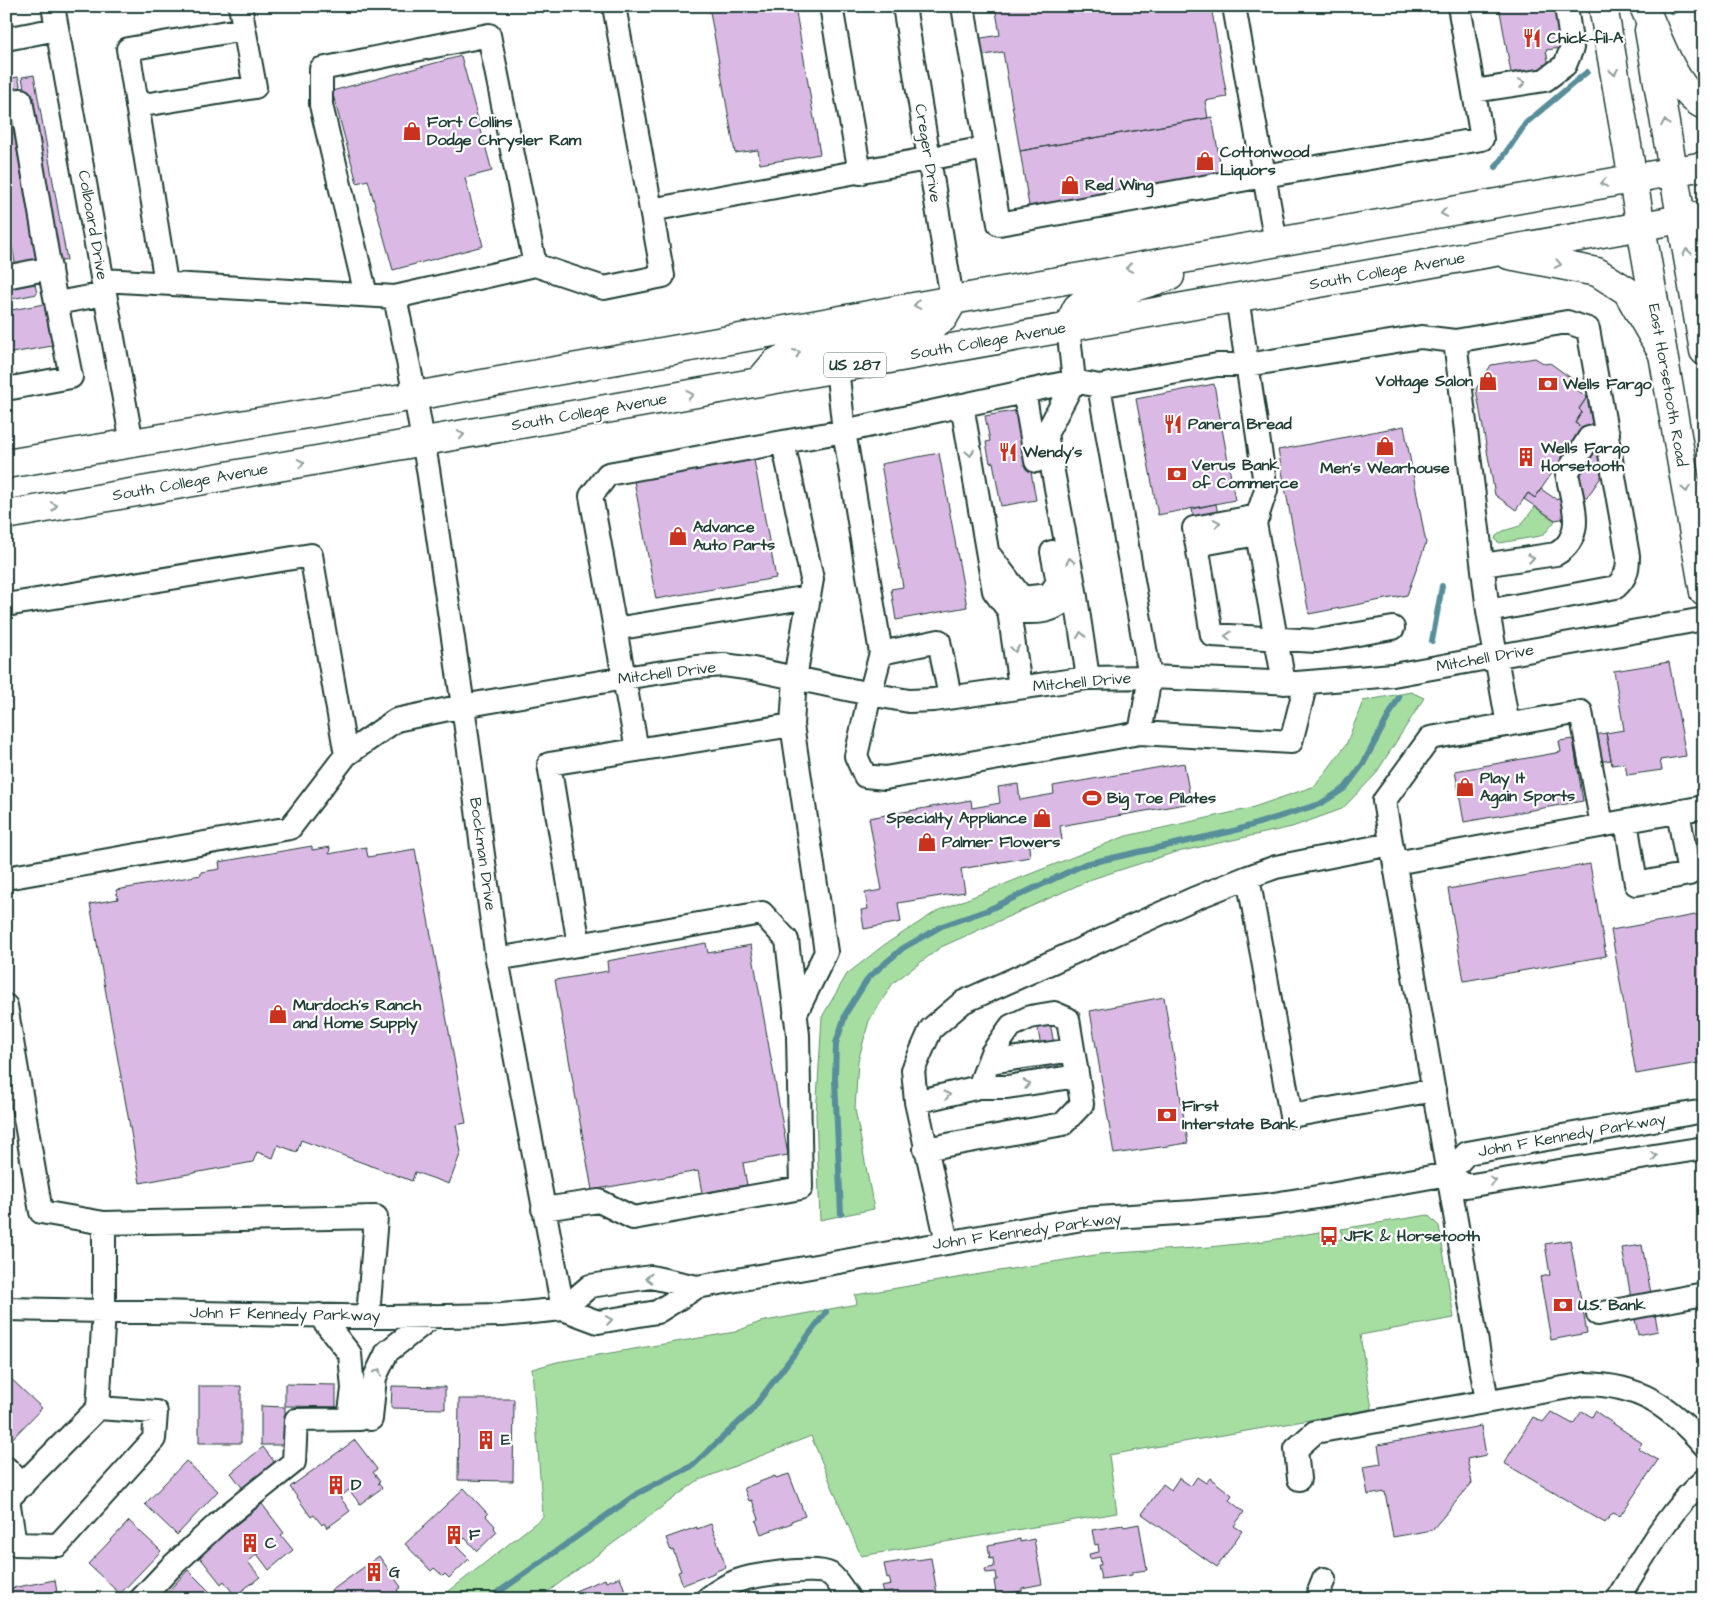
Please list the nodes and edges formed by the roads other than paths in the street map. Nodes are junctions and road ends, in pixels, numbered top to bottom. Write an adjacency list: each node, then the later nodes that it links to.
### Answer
1 (53, 6): 12 (street, Colboard Drive)
2 (240, 6): 13 (street)
3 (614, 6): 26 (street)
4 (831, 6): 23 (street)
5 (904, 6): 20 (street, Creger Drive)
6 (963, 6): 19 (street)
7 (1234, 6): 24 (street)
8 (1459, 6): 15 (street)
9 (1566, 6): 15 (street, one-way to 9)
10 (1603, 6): 25 (main road, East Horsetooth Road, one-way to 25)
11 (1645, 8): 17 (main road); 22 (main road, one-way to 11)
12 (57, 29): 14 (street); 36 (street, Colboard Drive)
13 (244, 29): 18 (street); 18 (street)
14 (6, 38)
15 (1474, 91): 24 (street)
16 (6, 102): 33 (street)
17 (1704, 105)
18 (137, 106): 35 (street)
19 (986, 148): 20 (street); 24 (street)
20 (929, 158): 23 (street); 40 (street, Creger Drive)
21 (1704, 166): 22 (main road)
22 (1673, 171): 25 (main road); 27 (main road)
23 (860, 173): 26 (street)
24 (1264, 176): 29 (street)
25 (1632, 178): 28 (main road, East Horsetooth Road); 29 (main road, one-way to 29)
26 (651, 210): 32 (street)
27 (1692, 217): 28 (main road, South College Avenue / US 287); 44 (main road, one-way to 27)
28 (1640, 226): 31 (main road, South College Avenue / US 287); 45 (main road, East Horsetooth Road)
29 (1276, 242): 30 (main road)
30 (1224, 252): 40 (main road, one-way to 40); 42 (main road)
31 (1493, 252): 39 (main road, South College Avenue / US 287); 45 (main road, one-way to 45)
32 (535, 265): 37 (street); 38 (street)
33 (50, 268): 34 (street); 41 (street)
34 (7, 273)
35 (166, 283): 36 (street); 37 (street)
36 (104, 287): 41 (street); 59 (street, Colboard Drive)
37 (366, 295): 38 (street)
38 (395, 297): 53 (street, Bockman Drive)
39 (1237, 297): 42 (main road, South College Avenue / US 287); 46 (street)
40 (953, 299): 49 (main road, one-way to 40); 53 (main road, one-way to 53)
41 (57, 303): 51 (street)
42 (1068, 327): 47 (main road, South College Avenue / US 287); 48 (street)
43 (1455, 341): 46 (street); 56 (street); 64 (street)
44 (1704, 351)
45 (1662, 352): 66 (main road, East Horsetooth Road, one-way to 66)
46 (1247, 365): 50 (street); 62 (street)
47 (837, 368): 49 (main road, South College Avenue / US 287); 55 (street)
48 (1074, 381): 50 (street); 52 (street); 65 (street, one-way to 48)
49 (759, 382): 57 (main road, South College Avenue / US 287, one-way to 49)
50 (1099, 386): 77 (street)
51 (6, 389)
52 (1024, 392): 54 (street); 63 (street)
53 (415, 396): 57 (street, Bockman Drive); 59 (main road)
54 (962, 405): 55 (street); 63 (street, one-way to 63)
55 (844, 431): 58 (street); 75 (street)
56 (1608, 434): 64 (street, one-way to 56); 70 (street)
57 (423, 442): 61 (main road, South College Avenue / US 287, one-way to 57); 85 (street, Bockman Drive)
58 (783, 442): 67 (street); 73 (street)
59 (132, 443): 60 (main road)
60 (6, 464)
61 (6, 515)
62 (1258, 525): 74 (street); 74 (street, one-way to 62)
63 (987, 552): 69 (street)
64 (1483, 566): 70 (street)
65 (1075, 591): 69 (street); 80 (street, one-way to 65)
66 (1704, 592)
67 (809, 597): 73 (street); 79 (street)
68 (6, 606): 90 (street)
69 (1010, 610): 82 (street, one-way to 82)
70 (1488, 611): 76 (street)
71 (1704, 620): 76 (street, Mitchell Drive)
72 (1394, 628): 74 (street)
73 (615, 629): 78 (street)
74 (1276, 640): 81 (street)
75 (882, 653): 83 (street); 84 (street)
76 (1496, 656): 81 (street, Mitchell Drive); 87 (street)
77 (1150, 677): 80 (street, Mitchell Drive); 81 (street, Mitchell Drive); 88 (street)
78 (624, 678): 79 (street, Mitchell Drive); 85 (street, Mitchell Drive); 89 (street)
79 (795, 678): 83 (street, Mitchell Drive); 86 (street)
80 (1088, 678): 82 (street, Mitchell Drive)
81 (1295, 683): 88 (street)
82 (1020, 687): 84 (street, Mitchell Drive)
83 (870, 694): 84 (street, Mitchell Drive); 88 (street)
84 (950, 697)
85 (463, 706): 90 (street, Mitchell Drive); 99 (street, Bockman Drive)
86 (792, 725): 89 (street); 101 (street)
87 (1508, 725): 94 (street); 95 (street)
88 (1140, 733)
89 (637, 750): 98 (street)
90 (346, 755): 97 (street, Mitchell Drive)
91 (1704, 807): 92 (street)
92 (1678, 811): 93 (street); 93 (street)
93 (1626, 821): 94 (street)
94 (1602, 825): 95 (street)
95 (1393, 854): 96 (street); 104 (street)
96 (1248, 877): 104 (street); 105 (street)
97 (6, 878)
98 (579, 945): 99 (street); 101 (street)
99 (497, 959): 110 (street, Bockman Drive)
100 (6, 1006): 111 (street)
101 (796, 1015): 110 (street)
102 (1073, 1050): 103 (street); 103 (street, one-way to 102); 108 (street)
103 (990, 1062): 105 (street, one-way to 103)
104 (1434, 1090): 109 (street)
105 (916, 1102): 108 (street)
106 (1704, 1111): 109 (street, John F Kennedy Parkway)
107 (1704, 1148): 109 (street, John F Kennedy Parkway, one-way to 107)
108 (925, 1149): 112 (street)
109 (1448, 1174): 112 (street, John F Kennedy Parkway); 122 (street)
110 (543, 1209): 116 (street, Bockman Drive)
111 (104, 1223): 117 (street); 120 (street)
112 (946, 1242): 113 (street, John F Kennedy Parkway)
113 (697, 1287): 116 (street, John F Kennedy Parkway, one-way to 116); 116 (street, John F Kennedy Parkway, one-way to 113)
114 (1704, 1294): 118 (street)
115 (6, 1309): 117 (street, John F Kennedy Parkway)
116 (562, 1309): 121 (street, John F Kennedy Parkway)
117 (104, 1310): 119 (street, John F Kennedy Parkway); 123 (street)
118 (1598, 1314)
119 (318, 1315): 120 (street, John F Kennedy Parkway); 124 (street)
120 (368, 1316): 121 (street, John F Kennedy Parkway)
121 (433, 1316): 124 (street, one-way to 121)
122 (1487, 1401): 125 (street); 127 (street)
123 (98, 1408): 129 (street); 129 (street)
124 (360, 1419): 130 (street)
125 (1704, 1446)
126 (6, 1468): 129 (street)
127 (1299, 1479)
128 (1704, 1480): 133 (street)
129 (23, 1485)
130 (141, 1599)
131 (707, 1599): 132 (street)
132 (849, 1599)
133 (1617, 1599)

